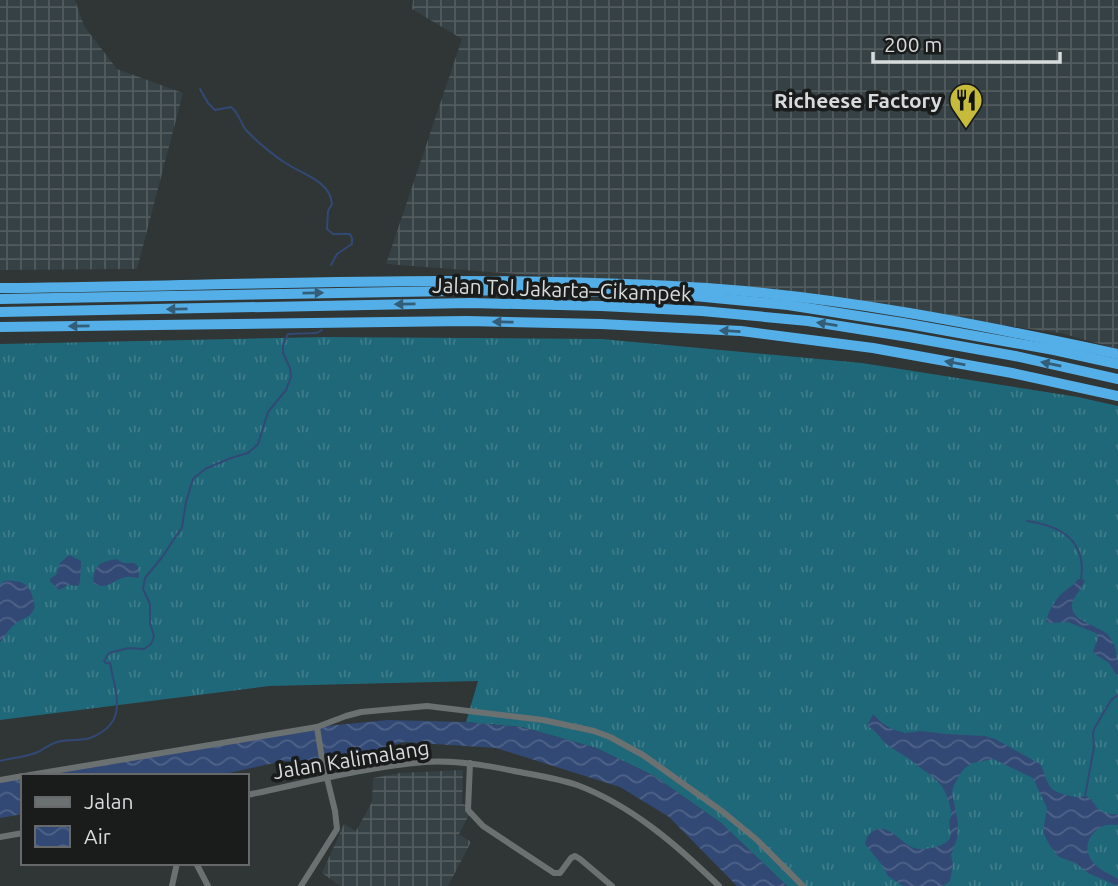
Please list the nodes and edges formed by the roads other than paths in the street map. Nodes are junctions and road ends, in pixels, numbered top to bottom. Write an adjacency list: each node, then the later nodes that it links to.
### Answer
1 (0, 288): 5 (highway)
2 (0, 299): 6 (highway, Jalan Tol Jakarta–Cikampek, one-way to 6)
3 (0, 312): 7 (highway, Jalan Tol Jakarta–Cikampek, one-way to 3)
4 (0, 327): 8 (highway, one-way to 4)
5 (1118, 354)
6 (1118, 364)
7 (1118, 379)
8 (1118, 396)
9 (317, 730): 11 (street); 13 (street); 25 (street)
10 (470, 763): 13 (street, Jalan Kalimalang); 23 (street); 24 (street, Jalan Kalimalang)
11 (36, 774)
12 (21, 776): 14 (street)
13 (326, 776): 15 (street, Jalan Kalimalang); 22 (street)
14 (0, 780)
15 (248, 795)
16 (21, 833): 17 (street)
17 (0, 837)
18 (177, 865): 20 (street)
19 (197, 865): 21 (street)
20 (172, 886)
21 (208, 886)
22 (301, 886)
23 (612, 886)
24 (719, 886)
25 (803, 886)

